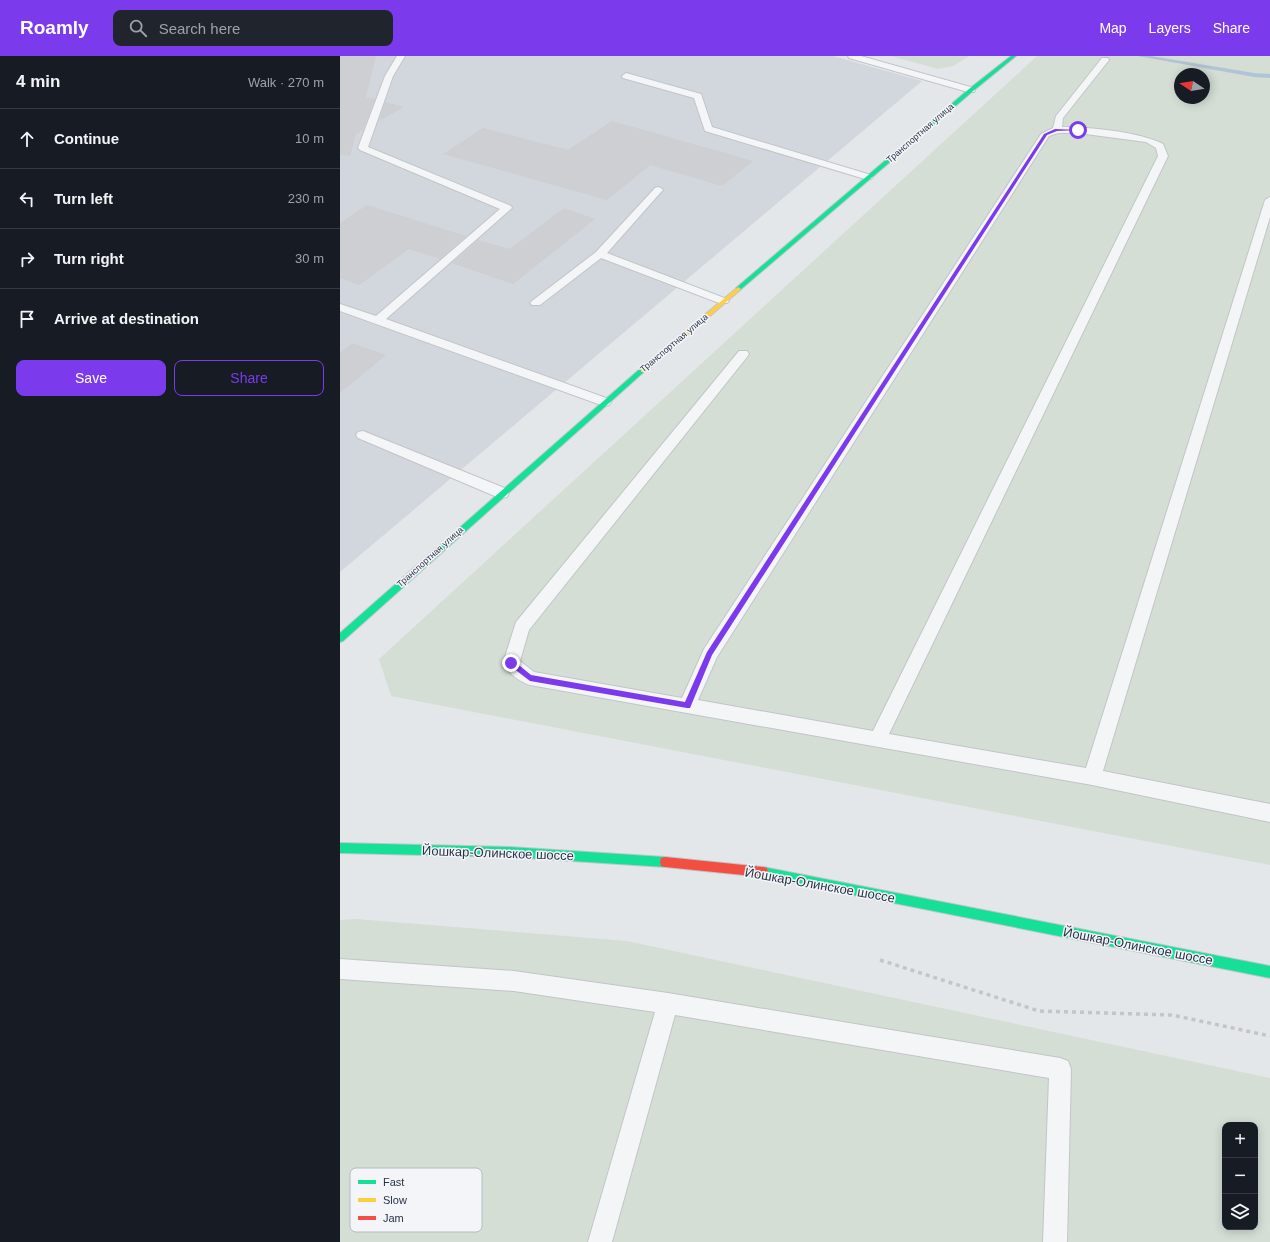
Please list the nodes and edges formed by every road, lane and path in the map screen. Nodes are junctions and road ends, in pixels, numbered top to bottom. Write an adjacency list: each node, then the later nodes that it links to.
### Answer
1 (401, 56): 15 (lane)
2 (852, 56): 6 (lane)
3 (1014, 56): 6 (main road, Транспортная улица)
4 (1105, 60): 7 (lane)
5 (626, 76): 8 (lane)
6 (971, 90): 8 (main road, Транспортная улица)
7 (1057, 130): 21 (lane); 22 (lane)
8 (868, 177): 12 (main road, Транспортная улица)
9 (658, 190): 11 (lane)
10 (1270, 200): 23 (lane)
11 (600, 254): 12 (lane); 13 (lane)
12 (723, 301): 17 (main road, Транспортная улица)
13 (536, 303)
14 (340, 308): 15 (lane)
15 (377, 321): 17 (lane)
16 (743, 354): 21 (lane)
17 (605, 402): 19 (main road, Транспортная улица)
18 (363, 435): 19 (lane)
19 (502, 493): 20 (main road, Транспортная улица)
20 (340, 638)
21 (687, 706): 22 (lane)
22 (878, 739): 23 (lane)
23 (1092, 777): 24 (lane)
24 (1270, 813)
25 (340, 848): 28 (main road, Йошкар-Олинское шоссе)
26 (880, 960): 30 (path)
27 (340, 970): 29 (lane)
28 (1270, 972)
29 (668, 1003): 31 (lane); 32 (lane)
30 (1270, 1036)
31 (600, 1242)
32 (1055, 1242)

